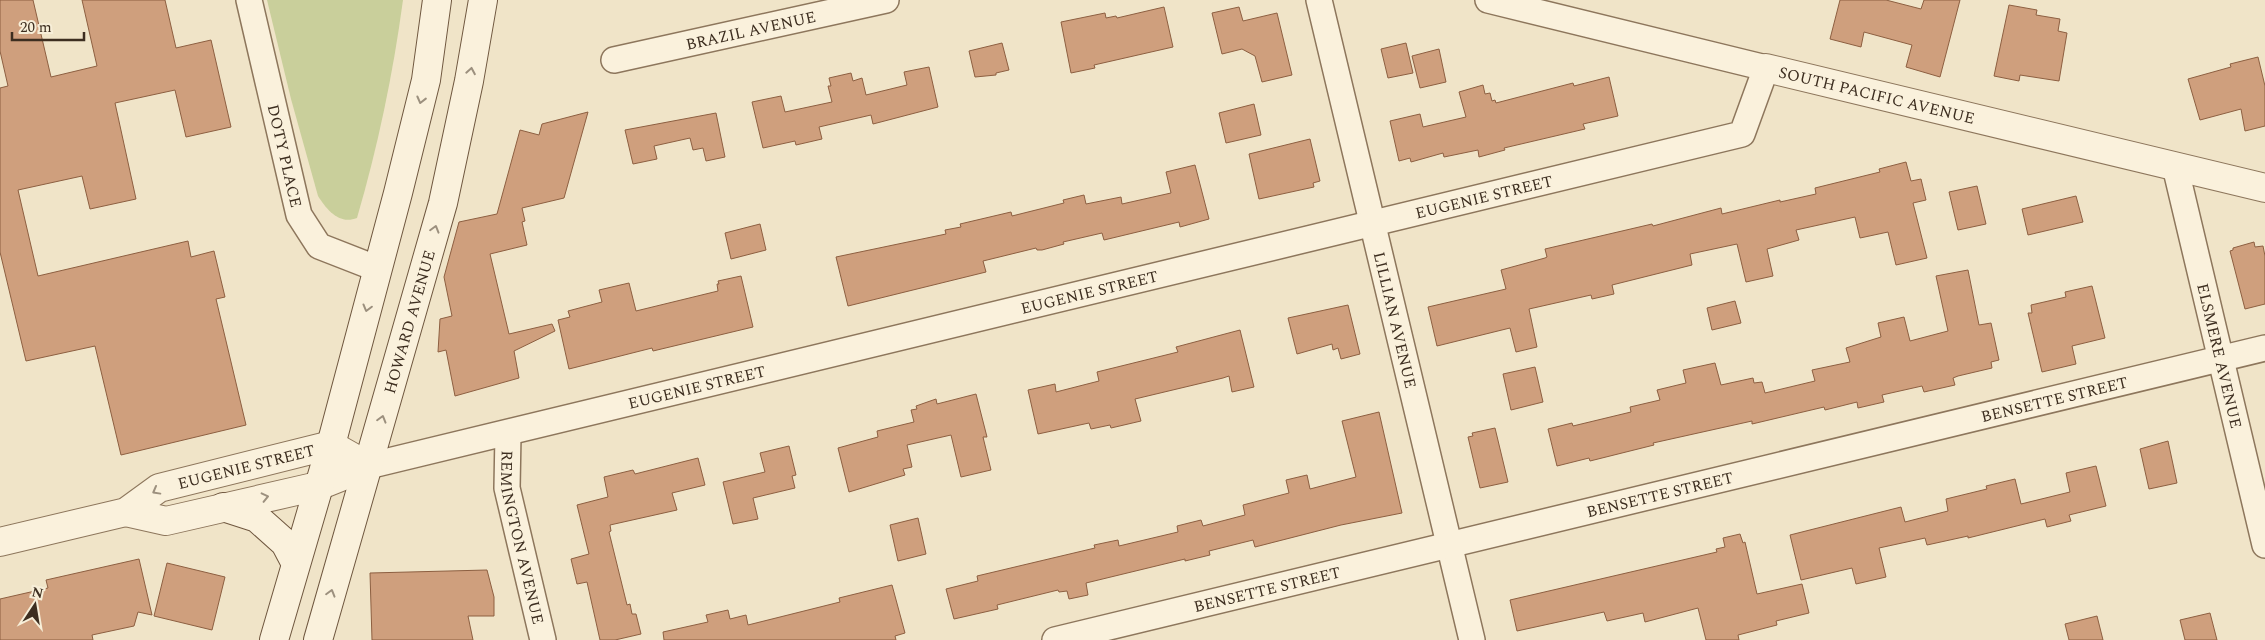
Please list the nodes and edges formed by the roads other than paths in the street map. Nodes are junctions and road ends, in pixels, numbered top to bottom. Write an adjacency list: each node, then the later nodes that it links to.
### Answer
1 (249, 0): 12 (street, DOTY PLACE)
2 (437, 0): 12 (main road, one-way to 12)
3 (483, 0): 17 (main road, HOWARD AVENUE, one-way to 3)
4 (886, 0): 7 (street, BRAZIL AVENUE)
5 (1319, 0): 11 (street, LILLIAN AVENUE)
6 (1488, 0): 8 (street, SOUTH PACIFIC AVENUE)
7 (614, 60)
8 (1766, 68): 9 (main road, SOUTH PACIFIC AVENUE); 11 (street, EUGENIE STREET)
9 (2176, 166): 10 (main road, SOUTH PACIFIC AVENUE); 14 (street, ELSMERE AVENUE)
10 (2265, 188)
11 (1372, 222): 15 (street, EUGENIE STREET); 22 (street, LILLIAN AVENUE)
12 (378, 268): 16 (main road, one-way to 16)
13 (2265, 348): 14 (street, BENSETTE STREET)
14 (2221, 358): 22 (street, BENSETTE STREET); 23 (street, ELSMERE AVENUE)
15 (508, 434): 17 (street, EUGENIE STREET); 27 (street, REMINGTON AVENUE)
16 (331, 445): 17 (main road, EUGENIE STREET); 18 (main road); 20 (main road, EUGENIE STREET, one-way to 20)
17 (368, 466): 18 (main road, EUGENIE STREET); 26 (main road, HOWARD AVENUE, one-way to 17)
18 (318, 486): 19 (main road, EUGENIE STREET, one-way to 18); 24 (main road)
19 (223, 507): 20 (main road, EUGENIE STREET); 24 (main road)
20 (126, 512): 21 (main road, EUGENIE STREET)
21 (0, 542)
22 (1449, 545): 28 (street, BENSETTE STREET); 29 (street, LILLIAN AVENUE)
23 (2265, 545)
24 (295, 562): 25 (main road)
25 (274, 640)
26 (318, 640)
27 (543, 640)
28 (1055, 640)
29 (1472, 640)

